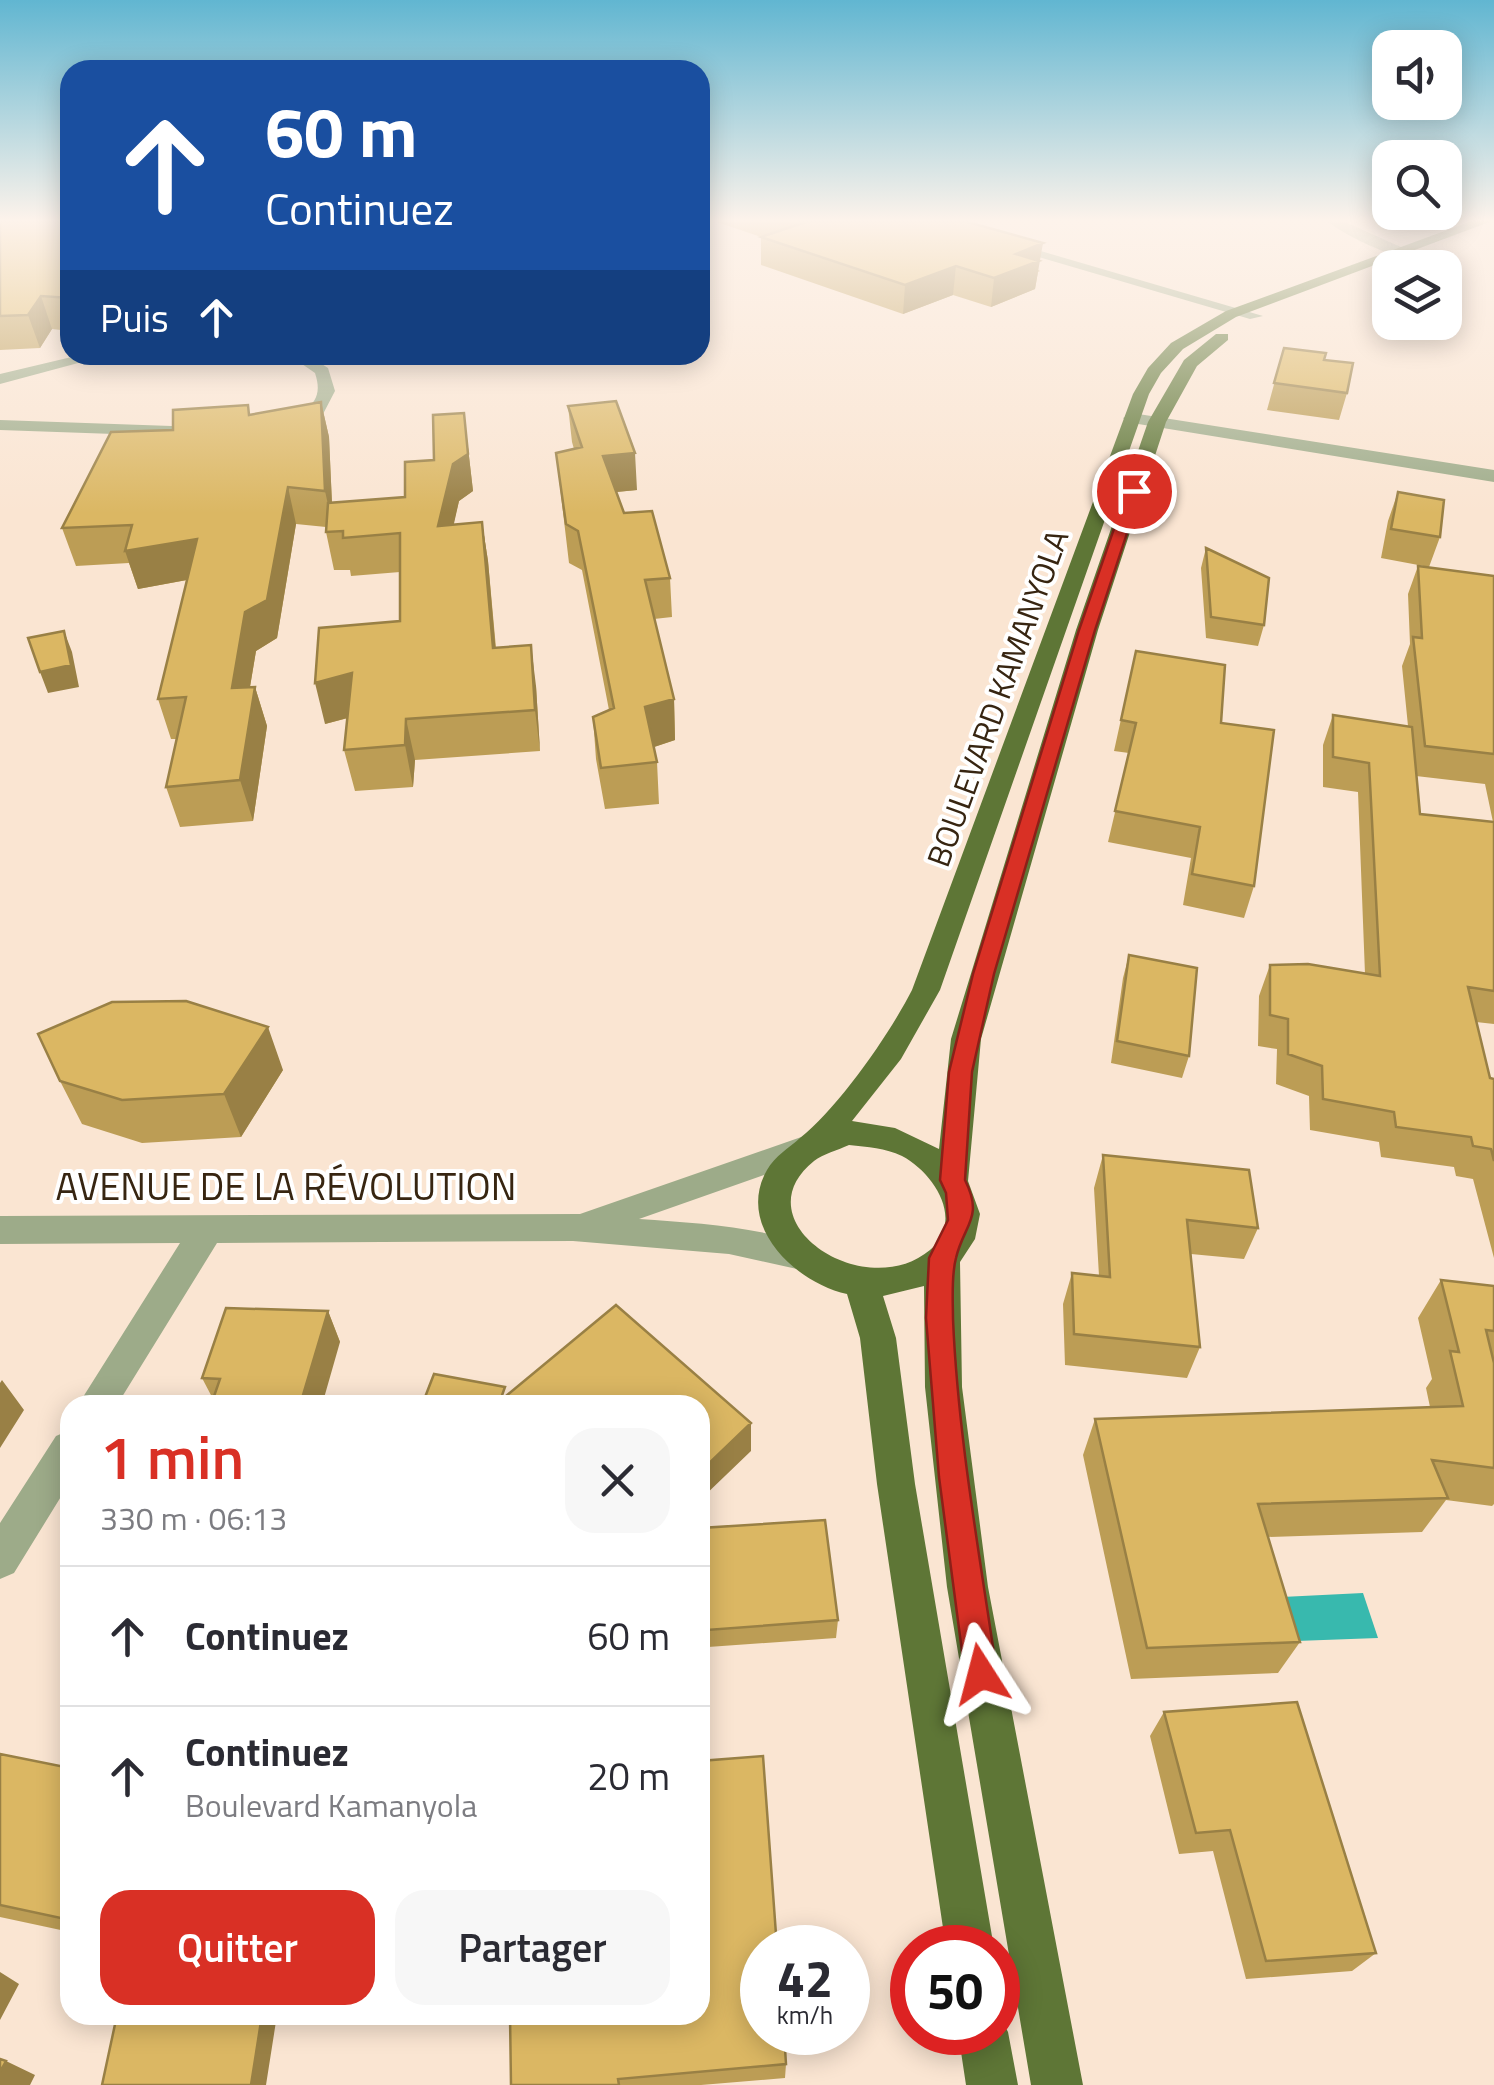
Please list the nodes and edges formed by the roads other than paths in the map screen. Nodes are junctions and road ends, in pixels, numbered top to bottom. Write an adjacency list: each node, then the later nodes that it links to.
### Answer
1 (1235, 318): 6 (main road, BOULEVARD KAMANYOLA)
2 (1241, 318): 7 (main road, BOULEVARD KAMANYOLA)
3 (60, 365): 5 (street)
4 (312, 365): 9 (street)
5 (0, 379)
6 (1132, 418): 7 (street); 12 (main road, BOULEVARD KAMANYOLA)
7 (1158, 422): 11 (street); 13 (main road, BOULEVARD KAMANYOLA)
8 (0, 425): 10 (street)
9 (268, 430)
10 (221, 433)
11 (1494, 476)
12 (1030, 701): 13 (main road); 14 (main road, BOULEVARD KAMANYOLA)
13 (1064, 707): 15 (main road, BOULEVARD KAMANYOLA)
14 (810, 1145): 15 (main road); 16 (street); 19 (main road)
15 (952, 1180): 20 (main road)
16 (573, 1226): 17 (street, AVENUE DE LA RÉVOLUTION); 19 (street)
17 (208, 1228): 18 (street, AVENUE DE LA RÉVOLUTION); 22 (street)
18 (0, 1230)
19 (797, 1255): 21 (main road)
20 (942, 1258): 21 (main road); 28 (main road)
21 (861, 1283): 25 (main road)
22 (103, 1395)
23 (60, 1464): 24 (street)
24 (0, 1559)
25 (966, 1925)
26 (987, 2055): 27 (main road)
27 (992, 2085)
28 (1057, 2085)

